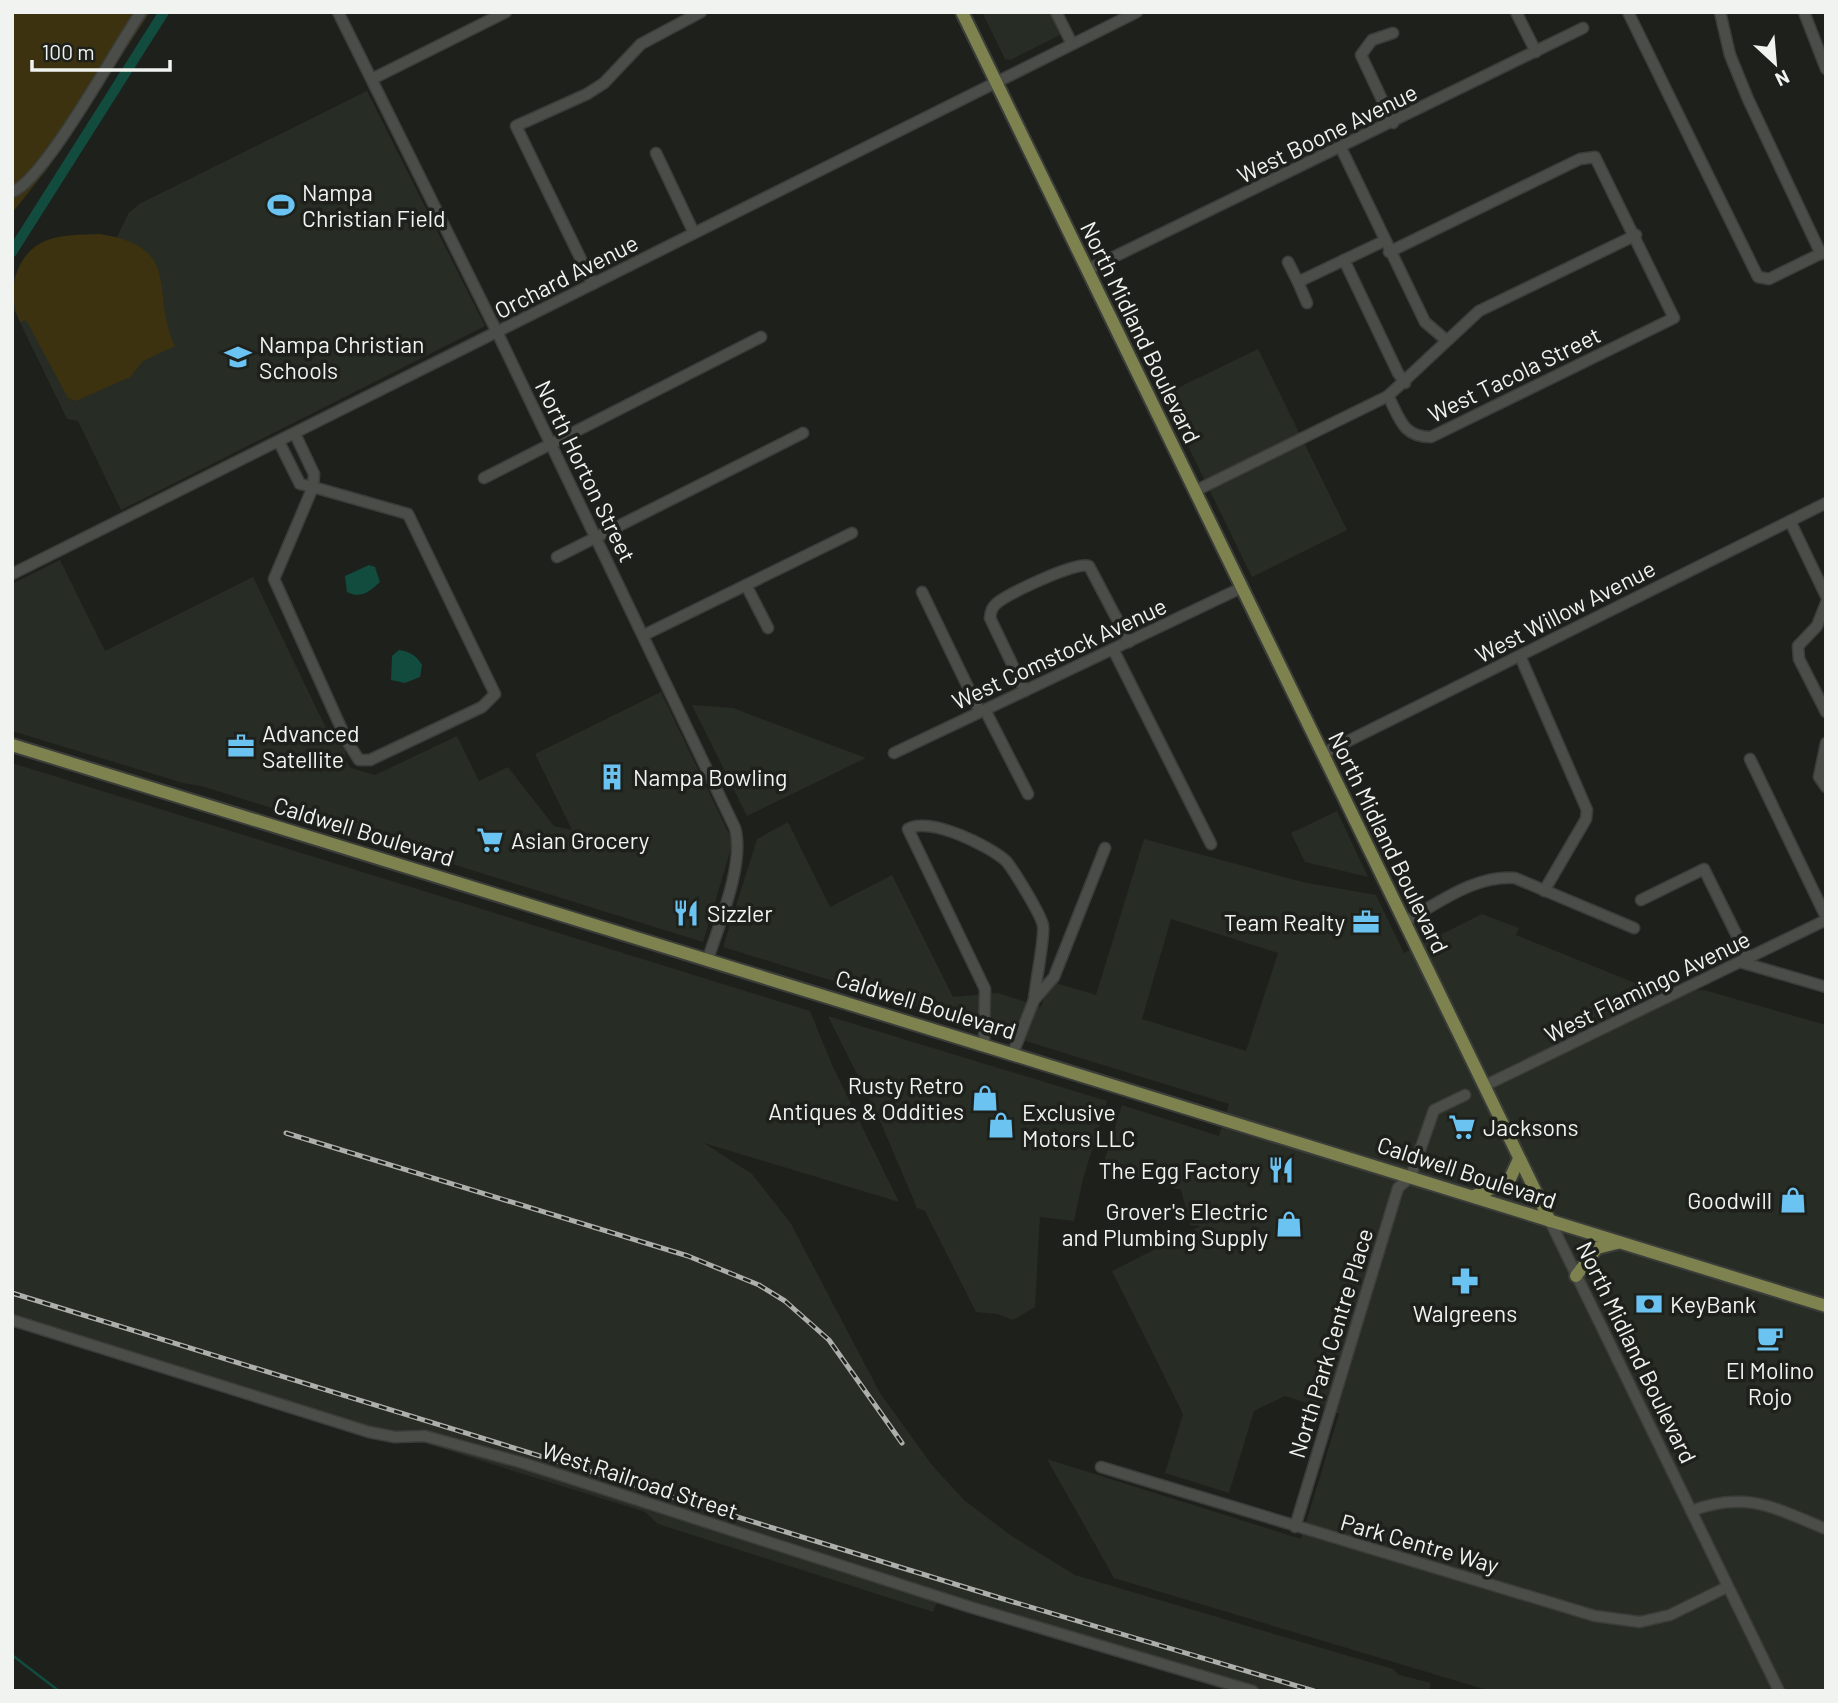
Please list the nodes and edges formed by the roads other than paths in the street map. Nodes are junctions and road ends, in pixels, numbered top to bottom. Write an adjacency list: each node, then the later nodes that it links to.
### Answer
1 (141, 12): 22 (street)
2 (338, 12): 17 (street, North Horton Street)
3 (506, 12): 17 (street)
4 (701, 12): 32 (street)
5 (962, 12): 18 (main road, North Midland Boulevard)
6 (1056, 12): 14 (street)
7 (1137, 12): 14 (street, Orchard Avenue)
8 (1516, 12): 15 (street)
9 (1628, 12): 27 (street)
10 (1720, 12): 27 (street)
11 (1804, 12): 16 (street)
12 (1583, 28): 15 (street, West Boone Avenue)
13 (1393, 33): 19 (street)
14 (1072, 44): 18 (street, Orchard Avenue)
15 (1536, 52): 19 (street, West Boone Avenue)
16 (1826, 69)
17 (372, 79): 34 (street, North Horton Street)
18 (996, 81): 23 (street, Orchard Avenue); 30 (main road, North Midland Boulevard)
19 (1393, 123): 20 (street, West Boone Avenue)
20 (1341, 148): 25 (street); 30 (street, West Boone Avenue)
21 (656, 153): 23 (street)
22 (12, 192)
23 (694, 233): 32 (street, Orchard Avenue)
24 (1636, 235): 26 (street); 36 (street); 38 (street, West Tacola Street)
25 (1384, 241): 26 (street); 28 (street)
26 (1389, 252): 36 (street)
27 (1823, 252)
28 (1344, 260): 31 (street); 37 (street)
29 (1288, 262): 31 (street)
30 (1087, 270): 45 (main road, North Midland Boulevard)
31 (1298, 282): 33 (street)
32 (593, 284): 34 (street, Orchard Avenue)
33 (1307, 303)
34 (497, 332): 40 (street, Orchard Avenue); 42 (street, North Horton Street)
35 (761, 337): 42 (street)
36 (1446, 340): 37 (street)
37 (1405, 383): 38 (street)
38 (1388, 396): 45 (street)
39 (803, 433): 49 (street)
40 (295, 434): 41 (street, Orchard Avenue); 44 (street)
41 (279, 442): 44 (street); 51 (street, Orchard Avenue)
42 (550, 442): 43 (street); 49 (street, North Horton Street)
43 (484, 478)
44 (313, 487): 44 (street)
45 (1195, 491): 53 (main road, North Midland Boulevard)
46 (1826, 503): 47 (street, West Willow Avenue)
47 (1790, 521): 55 (street); 61 (street, West Willow Avenue)
48 (852, 533): 52 (street)
49 (597, 537): 50 (street); 58 (street, North Horton Street)
50 (556, 557)
51 (12, 574)
52 (746, 585): 57 (street); 58 (street)
53 (1241, 588): 59 (street, West Comstock Avenue); 68 (main road, North Midland Boulevard)
54 (922, 592): 63 (street)
55 (1826, 596)
56 (1826, 603): 64 (street)
57 (768, 628)
58 (644, 635): 79 (street, North Horton Street)
59 (1129, 642): 60 (street, West Comstock Avenue); 62 (street)
60 (1113, 649): 62 (street, West Comstock Avenue); 72 (street)
61 (1520, 656): 68 (street, West Willow Avenue); 74 (street)
62 (1026, 691): 63 (street, West Comstock Avenue)
63 (983, 711): 67 (street, West Comstock Avenue); 71 (street)
64 (1826, 712)
65 (1826, 743): 70 (street)
66 (12, 745): 79 (main road, Caldwell Boulevard)
67 (894, 753)
68 (1322, 754): 77 (main road, North Midland Boulevard)
69 (1750, 759): 76 (street)
70 (1826, 787)
71 (1028, 794)
72 (1211, 844)
73 (1105, 848): 82 (street)
74 (1544, 891): 77 (street); 78 (street)
75 (1642, 900): 80 (street)
76 (1826, 918): 80 (street, West Flamingo Avenue)
77 (1404, 922): 85 (main road, North Midland Boulevard)
78 (1634, 928)
79 (708, 960): 83 (main road, Caldwell Boulevard)
80 (1744, 960): 81 (street); 85 (street, West Flamingo Avenue)
81 (1826, 987)
82 (1034, 1000): 83 (street); 84 (street)
83 (984, 1044): 84 (main road, Caldwell Boulevard)
84 (1013, 1053): 88 (main road, Caldwell Boulevard)
85 (1484, 1086): 87 (main road, North Midland Boulevard)
86 (1465, 1095): 88 (street, North Park Centre Place)
87 (1519, 1159): 89 (main road); 90 (main road, North Midland Boulevard)
88 (1411, 1176): 89 (main road, Caldwell Boulevard); 97 (street, North Park Centre Place)
89 (1474, 1196): 90 (main road, Caldwell Boulevard)
90 (1549, 1221): 91 (main road, Caldwell Boulevard); 92 (street, North Midland Boulevard)
91 (1618, 1243): 92 (main road); 93 (main road, Caldwell Boulevard)
92 (1576, 1276): 96 (street, North Midland Boulevard)
93 (1826, 1306)
94 (12, 1320): 100 (street, West Railroad Street)
95 (1101, 1467): 97 (street, Park Centre Way)
96 (1691, 1511): 98 (street); 99 (street, North Midland Boulevard)
97 (1295, 1527): 99 (street, Park Centre Way)
98 (1826, 1529)
99 (1727, 1587): 101 (street, North Midland Boulevard)
100 (1253, 1691)
101 (1779, 1691)

